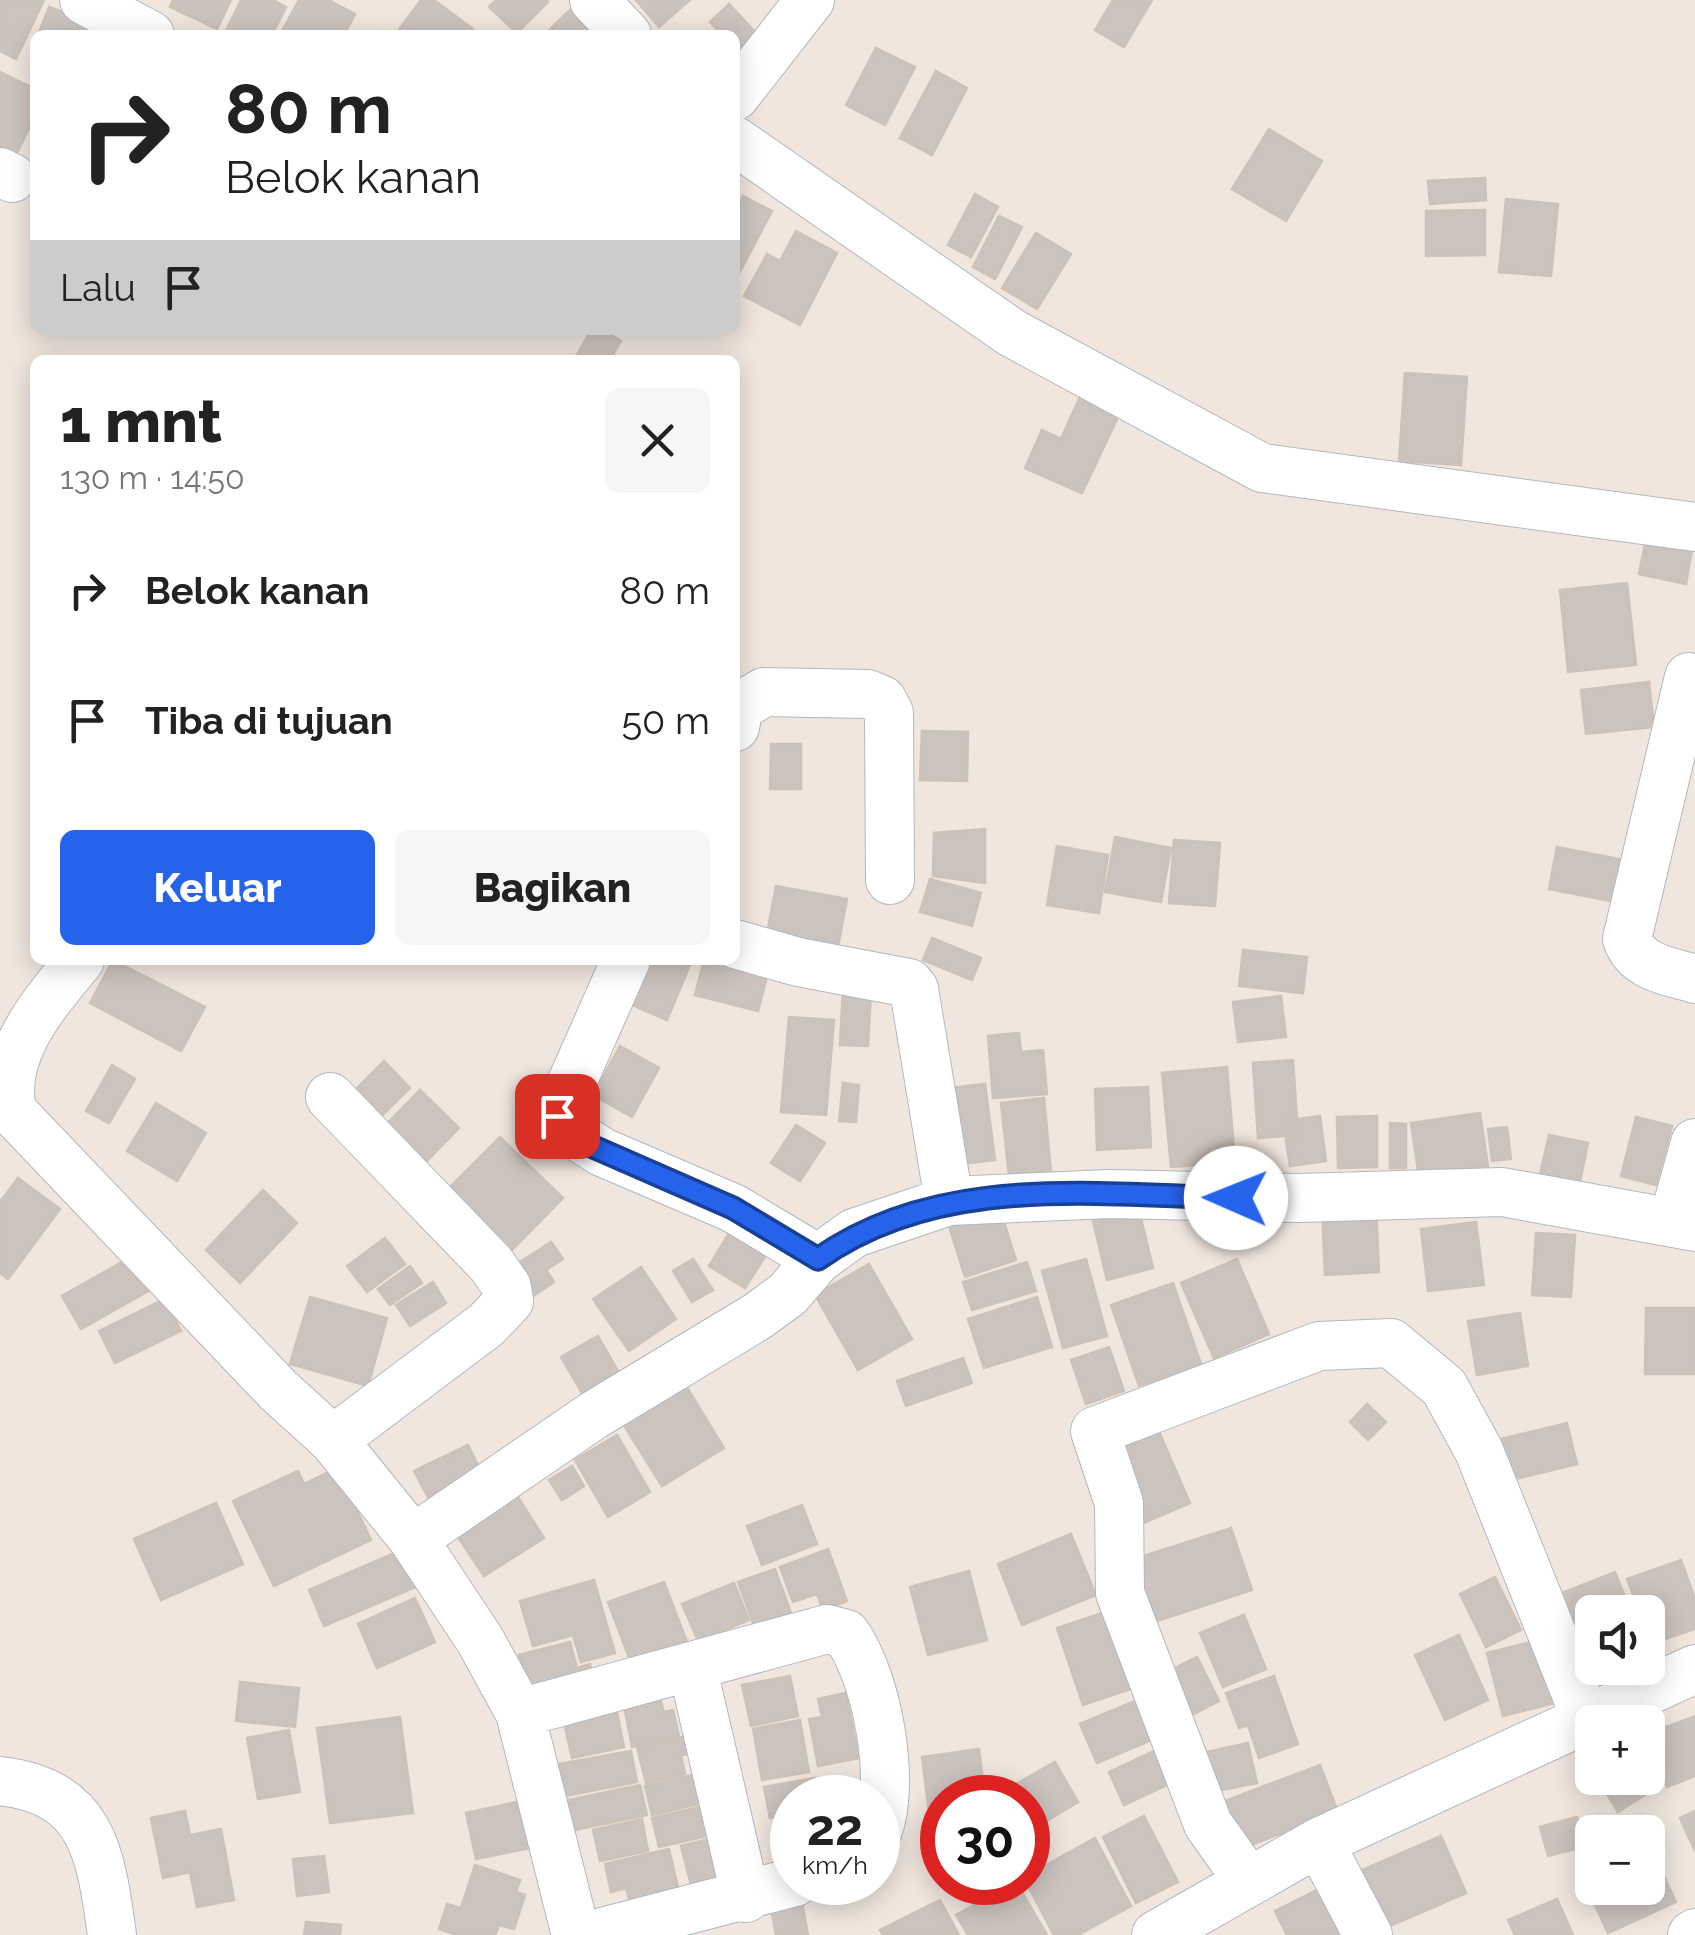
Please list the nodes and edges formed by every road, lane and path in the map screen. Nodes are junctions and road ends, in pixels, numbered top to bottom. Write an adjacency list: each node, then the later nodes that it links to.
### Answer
1 (84, 0): 4 (street)
2 (594, 0): 5 (street)
3 (810, 0): 6 (street)
4 (141, 30)
5 (622, 30)
6 (740, 90)
7 (740, 144): 8 (street)
8 (1695, 526)
9 (1689, 677): 15 (street)
10 (740, 706): 11 (street)
11 (890, 880)
12 (740, 945): 18 (street)
13 (76, 965): 21 (street)
14 (624, 965): 20 (street)
15 (1695, 979)
16 (330, 1097): 21 (street)
17 (1695, 1143): 19 (street)
18 (949, 1201): 19 (street); 20 (street)
19 (1684, 1224)
20 (818, 1259): 22 (street)
21 (333, 1440): 22 (street)
22 (413, 1539): 27 (street)
23 (692, 1666): 27 (street); 29 (street); 34 (street)
24 (1695, 1669): 26 (street)
25 (1581, 1705): 32 (street)
26 (1622, 1705)
27 (520, 1713): 36 (street)
28 (1575, 1728): 31 (street)
29 (883, 1775)
30 (0, 1781): 35 (street)
31 (1319, 1842): 32 (street); 39 (street)
32 (1249, 1882): 38 (street)
33 (770, 1890): 34 (street)
34 (746, 1898): 37 (street)
35 (112, 1935)
36 (576, 1935)
37 (591, 1935)
38 (1156, 1935)
39 (1368, 1935)

